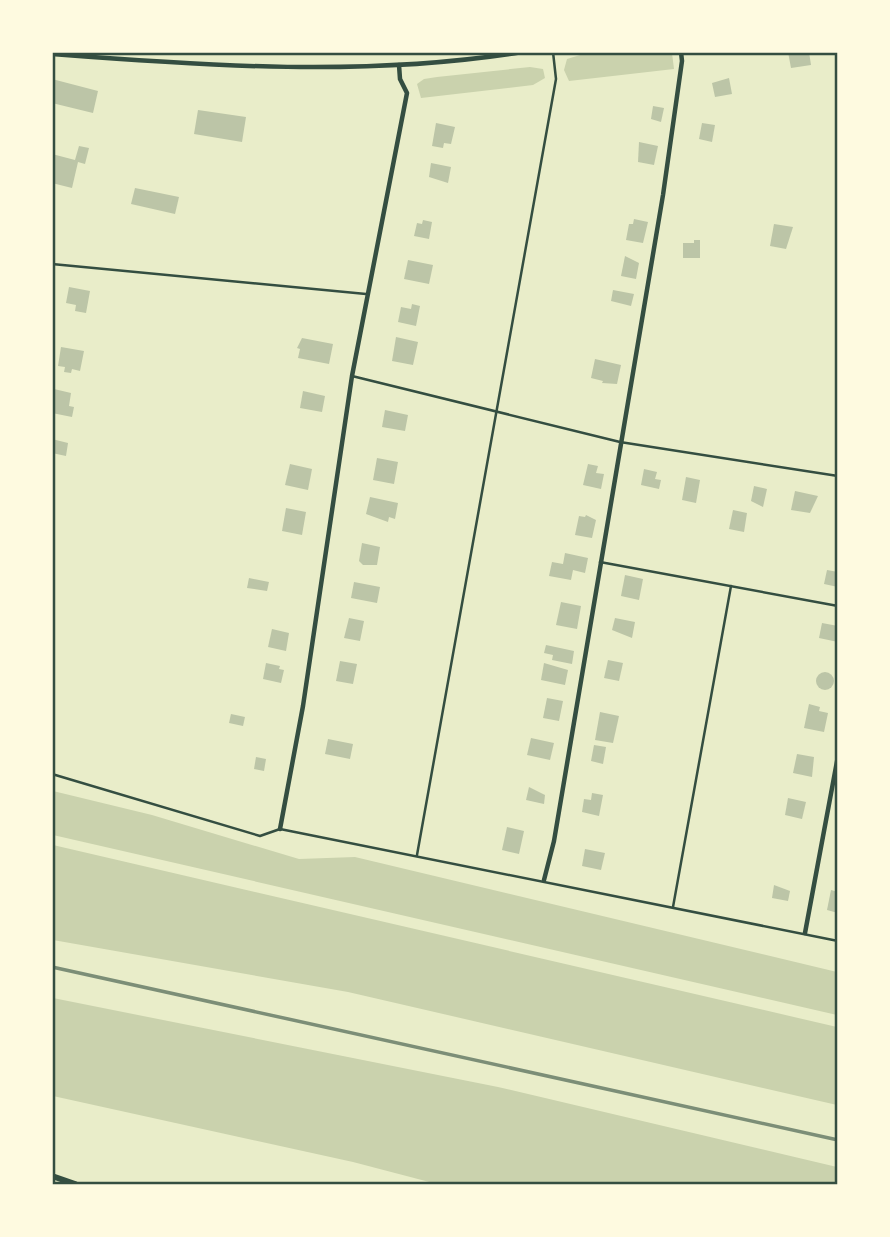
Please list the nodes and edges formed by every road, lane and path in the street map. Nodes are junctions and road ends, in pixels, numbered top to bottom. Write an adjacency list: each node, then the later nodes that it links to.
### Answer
1 (522, 52): 5 (street)
2 (553, 52): 9 (lane)
3 (681, 52): 10 (street)
4 (52, 54): 5 (street)
5 (399, 65): 7 (street)
6 (52, 264): 7 (lane)
7 (366, 294): 8 (street)
8 (352, 376): 9 (lane); 17 (street)
9 (496, 411): 10 (lane); 18 (lane)
10 (620, 442): 11 (lane); 12 (street)
11 (838, 476)
12 (600, 562): 13 (lane); 19 (street)
13 (731, 586): 14 (lane); 20 (lane)
14 (838, 606)
15 (838, 756): 21 (street)
16 (52, 774): 17 (lane)
17 (280, 829): 18 (lane)
18 (417, 855): 19 (lane)
19 (544, 880): 20 (lane)
20 (673, 906): 21 (lane)
21 (805, 933): 22 (lane)
22 (838, 941)
23 (52, 1176): 24 (main road)
24 (75, 1185)

